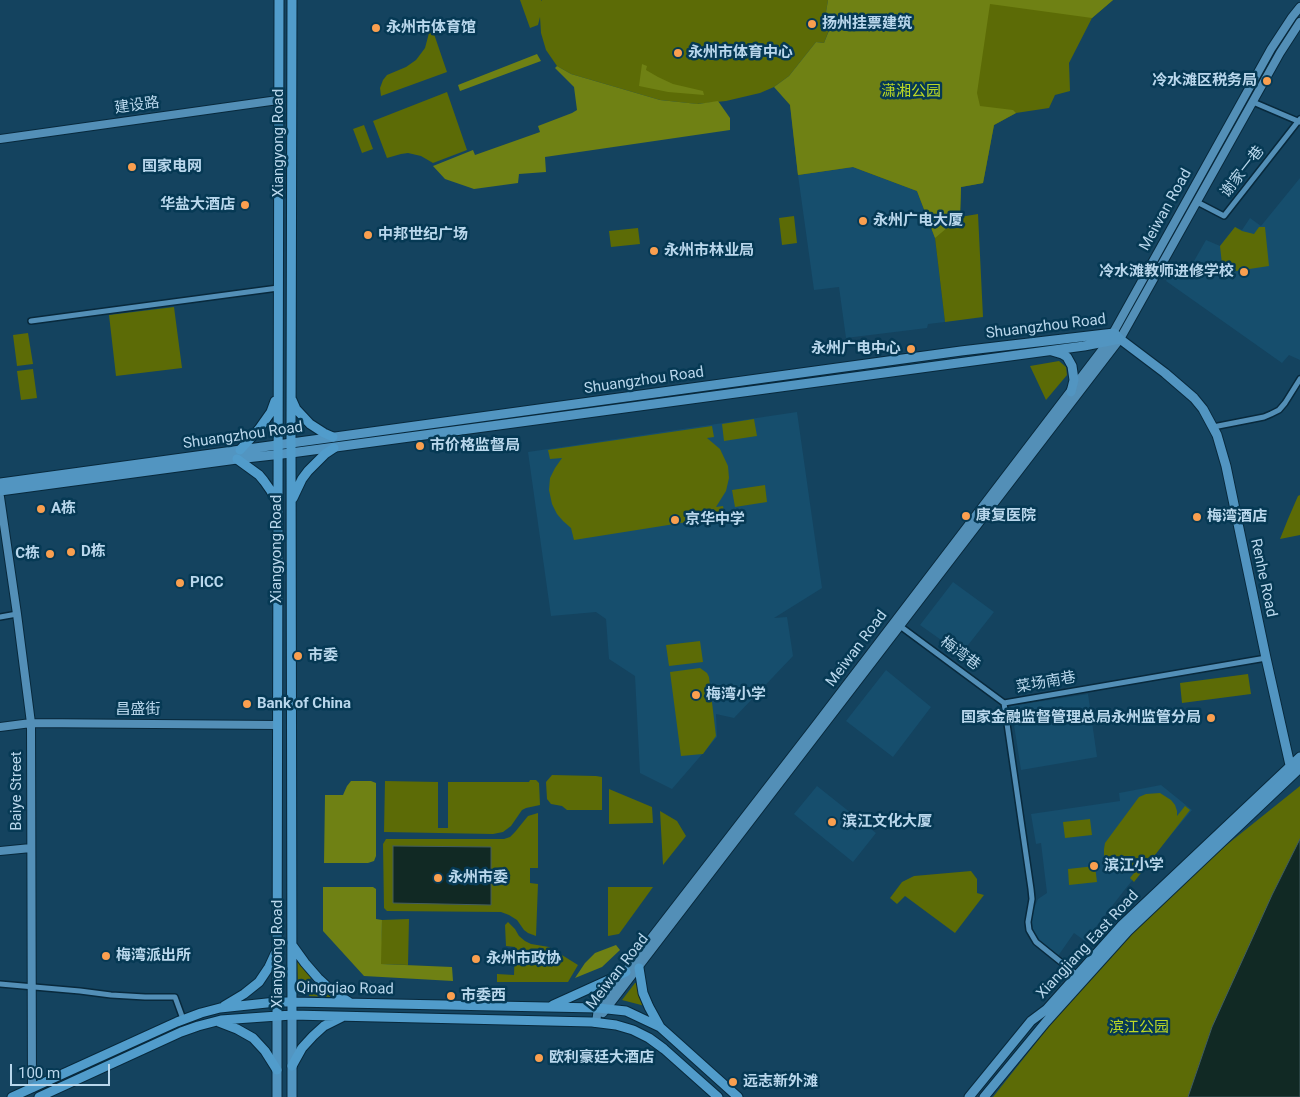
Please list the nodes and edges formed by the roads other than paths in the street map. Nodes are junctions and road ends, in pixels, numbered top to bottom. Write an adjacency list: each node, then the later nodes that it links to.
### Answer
1 (278, 0): 5 (main road, Xiangyong Road)
2 (292, 0): 19 (main road, Xiangyong Road)
3 (1300, 7): 12 (street, Meiwan Road)
4 (1300, 22): 6 (street, Meiwan Road)
5 (278, 100): 8 (street, 建设路); 10 (main road, Xiangyong Road)
6 (1253, 102): 7 (street); 9 (street, Meiwan Road)
7 (1300, 121): 9 (street, 谢家一巷)
8 (0, 138)
9 (1197, 202): 12 (street, Meiwan Road)
10 (278, 288): 11 (street); 18 (main road, Xiangyong Road)
11 (31, 321)
12 (1117, 336): 13 (main road, Shuangzhou Road); 14 (main road, Shuangzhou Road); 23 (main road, Renhe Road); 42 (street, Meiwan Road)
13 (1108, 342): 15 (main road, Shuangzhou Road); 20 (street, Meiwan Road)
14 (1017, 344): 16 (main road); 24 (main road, Shuangzhou Road)
15 (1050, 350): 16 (main road, Shuangzhou Road); 20 (main road)
16 (1018, 355): 26 (main road, Shuangzhou Road)
17 (1300, 378): 23 (street)
18 (277, 379): 19 (main road); 21 (main road, Xiangyong Road)
19 (291, 379): 22 (main road, Xiangyong Road)
20 (1071, 392): 55 (street, Meiwan Road)
21 (277, 396): 28 (main road, Xiangyong Road); 31 (main road)
22 (291, 397): 25 (main road); 27 (main road, Xiangyong Road)
23 (1213, 427): 43 (main road, Renhe Road)
24 (372, 432): 25 (main road, Shuangzhou Road); 26 (main road)
25 (333, 437): 27 (main road, Shuangzhou Road)
26 (373, 442): 29 (main road, Shuangzhou Road)
27 (291, 443): 28 (main road, Shuangzhou Road); 30 (main road, Xiangyong Road)
28 (278, 445): 31 (main road, Shuangzhou Road); 32 (main road, Xiangyong Road)
29 (334, 448): 30 (main road, Shuangzhou Road); 36 (main road)
30 (291, 453): 32 (main road, Shuangzhou Road); 36 (main road, Xiangyong Road)
31 (238, 455): 32 (main road, Shuangzhou Road); 33 (main road, Shuangzhou Road); 34 (main road, Shuangzhou Road); 37 (main road)
32 (278, 455): 37 (main road, Xiangyong Road)
33 (0, 483)
34 (0, 491)
35 (0, 497): 40 (street, Baiye Street)
36 (291, 502): 39 (main road, Xiangyong Road)
37 (278, 505): 38 (main road, Xiangyong Road)
38 (278, 551): 39 (main road); 46 (main road, Xiangyong Road)
39 (291, 551): 53 (main road, Xiangyong Road)
40 (17, 614): 41 (street); 45 (street, Baiye Street)
41 (0, 616)
42 (900, 626): 44 (street, 梅湾巷); 55 (street, Meiwan Road)
43 (1266, 658): 44 (street, 菜场南巷); 50 (main road, Renhe Road)
44 (1004, 702): 56 (street, 菜场南巷)
45 (31, 724): 46 (street, 昌盛街); 47 (street, 昌盛街); 51 (street, Baiye Street)
46 (277, 725): 54 (main road, Xiangyong Road)
47 (0, 727)
48 (1300, 757): 50 (main road, Xiangjiang East Road)
49 (1300, 768): 50 (main road, Xiangjiang East Road)
50 (1291, 770): 56 (main road, Xiangjiang East Road); 82 (main road, Xiangjiang East Road)
51 (31, 848): 52 (street); 58 (street, Baiye Street)
52 (0, 851)
53 (292, 944): 60 (main road, Xiangyong Road); 61 (main road)
54 (276, 952): 59 (main road, Xiangyong Road); 63 (main road)
55 (632, 970): 62 (main road); 64 (street, Meiwan Road); 71 (main road)
56 (1077, 976): 81 (main road, Xiangjiang East Road)
57 (0, 984): 58 (street)
58 (32, 986): 68 (street); 74 (street, Baiye Street)
59 (276, 1002): 60 (main road, Qingqiao Road); 63 (main road, Qingqiao Road); 66 (main road, Xiangyong Road)
60 (292, 1002): 61 (main road, Qingqiao Road); 65 (main road, Xiangyong Road)
61 (350, 1003): 62 (main road, Qingqiao Road); 67 (main road)
62 (548, 1007): 64 (main road, Qingqiao Road)
63 (220, 1008): 68 (main road, Qingqiao Road); 69 (main road)
64 (602, 1008): 70 (street, Meiwan Road); 71 (main road, Qingqiao Road)
65 (292, 1014): 66 (main road, Qingqiao Road); 67 (main road, Qingqiao Road); 72 (main road, Xiangyong Road)
66 (276, 1015): 69 (main road, Qingqiao Road); 73 (main road, Xiangyong Road)
67 (346, 1016): 70 (main road, Qingqiao Road); 72 (main road)
68 (183, 1019): 74 (main road, Qingqiao Road)
69 (219, 1020): 73 (main road); 76 (main road, Qingqiao Road)
70 (596, 1022): 79 (main road, Qingqiao Road)
71 (660, 1027): 80 (main road)
72 (292, 1066): 78 (main road, Xiangyong Road)
73 (277, 1070): 77 (main road, Xiangyong Road)
74 (32, 1088): 75 (main road, Qingqiao Road)
75 (12, 1097)
76 (39, 1097)
77 (277, 1097)
78 (292, 1097)
79 (718, 1097)
80 (738, 1097)
81 (969, 1097)
82 (984, 1097)

